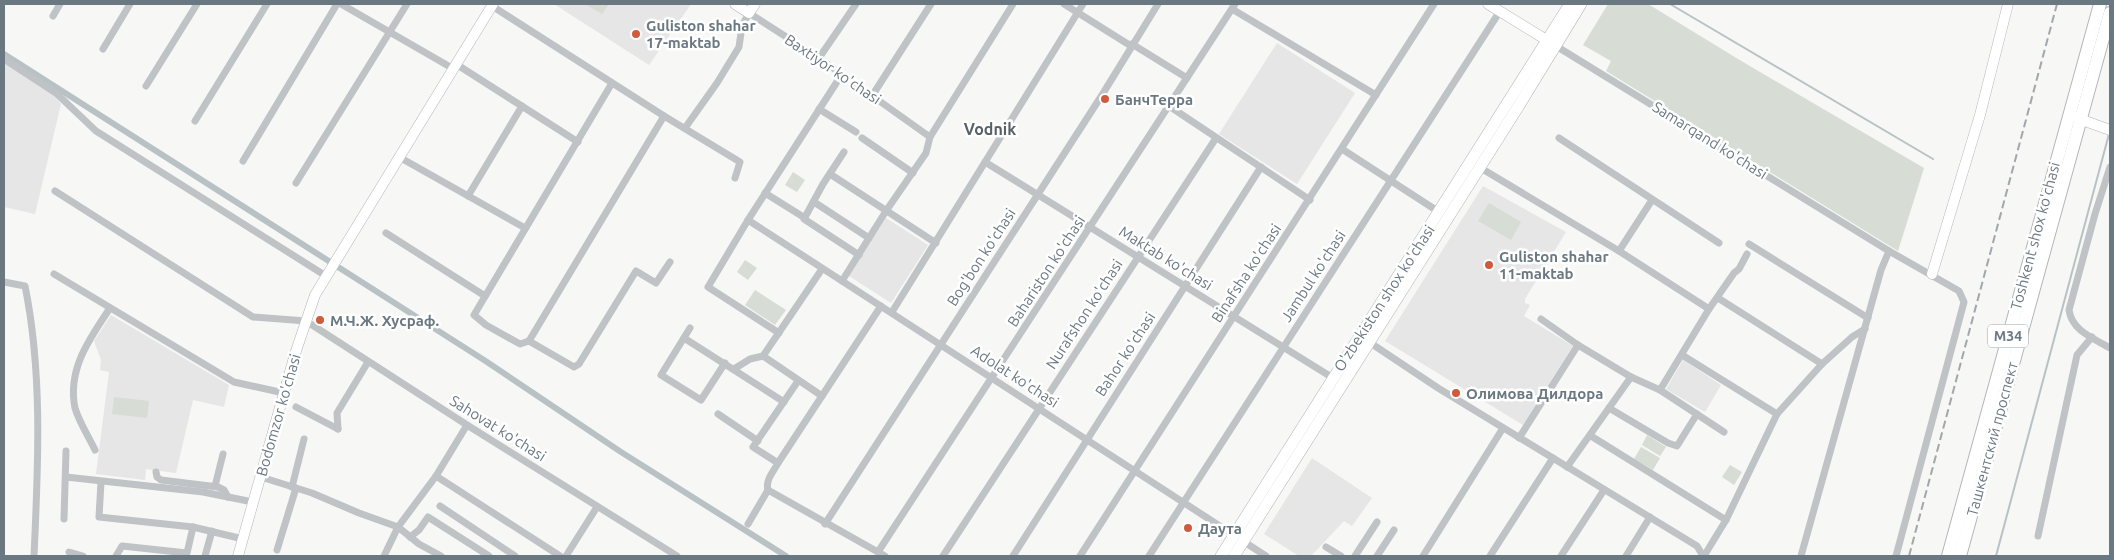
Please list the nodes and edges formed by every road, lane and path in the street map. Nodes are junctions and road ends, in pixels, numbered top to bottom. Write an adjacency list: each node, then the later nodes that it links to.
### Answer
1 (60, 4): 27 (street)
2 (130, 4): 31 (street)
3 (197, 4): 38 (street)
4 (267, 4): 47 (street)
5 (337, 4): 59 (street)
6 (341, 4): 28 (street)
7 (407, 4): 28 (street)
8 (735, 4): 23 (street, Baxtiyor ko'chasi)
9 (856, 4): 32 (street)
10 (931, 4): 40 (street)
11 (1013, 4): 51 (street)
12 (1064, 4): 25 (street)
13 (1083, 4): 25 (street)
14 (1158, 4): 30 (street, Bog'bon ko'chasi)
15 (1434, 4): 39 (street, Binafsha ko'chasi)
16 (1488, 4): 24 (street, Samarqand ko'chasi)
17 (1570, 4): 29 (main road)
18 (1581, 4): 29 (main road)
19 (2008, 4): 96 (street)
20 (2100, 4): 44 (highway, Toshkent shox ko'chasi / M34)
21 (492, 5): 34 (street); 37 (street)
22 (1234, 6): 36 (street, Bahariston ko'chasi); 39 (street)
23 (752, 8): 32 (street, Baxtiyor ko'chasi); 48 (street)
24 (1500, 11): 29 (street, Samarqand ko'chasi); 67 (street, Jambul ko'chasi)
25 (1077, 12): 30 (street); 60 (street)
26 (2110, 14): 46 (highway, M34)
27 (53, 16)
28 (390, 32): 34 (street); 68 (street)
29 (1552, 43): 62 (main road, O'zbekiston shox ko'chasi); 77 (main road, O'zbekiston shox ko'chasi); 88 (street, Samarqand ko'chasi)
30 (1131, 45): 36 (street); 71 (street, Bog'bon ko'chasi)
31 (103, 49)
32 (819, 58): 35 (street, Baxtiyor ko'chasi)
33 (4, 59): 94 (street)
34 (454, 66): 41 (street); 58 (street)
35 (842, 74): 40 (street, Baxtiyor ko'chasi); 43 (street)
36 (1187, 78): 42 (street, Bahariston ko'chasi)
37 (612, 83): 45 (street); 55 (street)
38 (146, 86)
39 (1376, 95): 56 (street, Binafsha ko'chasi)
40 (872, 96): 51 (street, Baxtiyor ko'chasi)
41 (522, 106): 55 (street); 72 (street)
42 (1169, 106): 53 (street); 81 (street, Bahariston ko'chasi)
43 (819, 109): 50 (street); 70 (street)
44 (2069, 115): 46 (street); 219 (highway, Toshkent shox ko'chasi / M34)
45 (664, 116): 48 (street); 115 (street)
46 (2082, 119): 49 (street); 220 (highway, Ташкентский проспект / M34)
47 (195, 121)
48 (685, 128): 66 (street)
49 (2106, 128)
50 (856, 132)
51 (930, 137): 64 (street)
52 (862, 138): 64 (street)
53 (1216, 138): 61 (street); 91 (street, Nurafshon ko'chasi)
54 (1559, 138): 74 (street)
55 (578, 142): 80 (street)
56 (1342, 149): 67 (street); 73 (street, Binafsha ko'chasi)
57 (844, 152): 65 (street)
58 (399, 157): 72 (street); 94 (street, Bodomzor ko'chasi)
59 (243, 161)
60 (985, 162): 71 (street, Maktab ko'chasi); 84 (street)
61 (1261, 167): 73 (street); 99 (street, Bahor ko'chasi)
62 (1479, 167): 87 (street); 116 (main road, O'zbekiston shox ko'chasi)
63 (2110, 167): 113 (street)
64 (912, 173): 76 (street)
65 (830, 174): 75 (street); 76 (street)
66 (735, 178)
67 (1391, 180): 77 (street); 119 (street, Jambul ko'chasi)
68 (296, 184)
69 (55, 191): 109 (street)
70 (765, 193): 78 (street); 79 (street)
71 (1037, 194): 81 (street, Maktab ko'chasi); 117 (street, Bog'bon ko'chasi)
72 (468, 196): 80 (street)
73 (1310, 200): 106 (street, Binafsha ko'chasi)
74 (1652, 200): 85 (street); 87 (street)
75 (814, 202): 78 (street); 83 (street)
76 (886, 211): 83 (street); 84 (street)
77 (1439, 212): 129 (main road, O'zbekiston shox ko'chasi)
78 (804, 219): 90 (street)
79 (748, 220): 93 (street, Adolat ko'chasi); 112 (street)
80 (525, 228): 100 (street)
81 (1091, 228): 91 (street, Maktab ko'chasi); 128 (street, Bahariston ko'chasi)
82 (386, 233): 100 (street)
83 (869, 238): 90 (street)
84 (936, 243): 105 (street)
85 (1719, 243)
86 (1749, 244): 107 (street)
87 (1619, 251): 104 (street)
88 (1889, 251): 96 (street, Samarqand ko'chasi); 107 (street)
89 (1747, 254): 101 (street)
90 (858, 255): 97 (street)
91 (1138, 257): 99 (street, Maktab ko'chasi); 136 (street, Nurafshon ko'chasi)
92 (670, 262): 115 (street)
93 (822, 268): 97 (street, Adolat ko'chasi); 112 (street)
94 (328, 273): 109 (street, Bodomzor ko'chasi)
95 (54, 274): 103 (street)
96 (1932, 274): 218 (street, Samarqand ko'chasi)
97 (842, 281): 102 (street, Adolat ko'chasi)
98 (4, 282): 189 (street)
99 (1185, 286): 106 (street, Maktab ko'chasi); 147 (street, Bahor ko'chasi)
100 (485, 296): 115 (street)
101 (1718, 298): 104 (street); 125 (street)
102 (881, 306): 105 (street, Adolat ko'chasi); 133 (street)
103 (110, 308): 132 (street); 149 (street)
104 (1709, 309): 121 (street)
105 (892, 312): 117 (street, Adolat ko'chasi)
106 (1234, 317): 119 (street, Maktab ko'chasi); 155 (street, Binafsha ko'chasi)
107 (1868, 318): 111 (street)
108 (1541, 319): 118 (street)
109 (306, 321): 123 (street, Sahovat ko'chasi); 132 (street, Bodomzor ko'chasi)
110 (690, 328): 114 (street)
111 (1865, 329): 125 (street); 217 (street)
112 (779, 333): 122 (street)
113 (2092, 337): 120 (street); 180 (street)
114 (684, 338): 124 (street); 124 (street)
115 (529, 341)
116 (1369, 342): 142 (street); 182 (main road, O'zbekiston shox ko'chasi)
117 (940, 344): 128 (street, Adolat ko'chasi); 175 (street, Bog'bon ko'chasi)
118 (1578, 344): 127 (street); 145 (street)
119 (1283, 347): 129 (street, Maktab ko'chasi); 167 (street, Jambul ko'chasi)
120 (2110, 348)
121 (1682, 355): 131 (street); 140 (street)
122 (763, 356): 126 (street); 130 (street)
123 (368, 362): 135 (street); 141 (street, Sahovat ko'chasi)
124 (725, 363): 126 (street)
125 (1822, 364): 140 (street)
126 (734, 369): 134 (street)
127 (1631, 377): 131 (street); 137 (street)
128 (992, 378): 136 (street, Adolat ko'chasi); 187 (street, Bahariston ko'chasi)
129 (1332, 378): 182 (main road, O'zbekiston shox ko'chasi)
130 (798, 381): 133 (street); 134 (street)
131 (1660, 390): 139 (street)
132 (284, 393): 159 (street, Bodomzor ko'chasi)
133 (822, 396): 153 (street)
134 (784, 402): 148 (street)
135 (296, 407)
136 (1040, 408): 147 (street, Adolat ko'chasi); 202 (street, Nurafshon ko'chasi)
137 (1609, 408): 139 (street); 144 (street)
138 (718, 414): 148 (street)
139 (1697, 414): 143 (street)
140 (1778, 414): 172 (street)
141 (467, 425): 158 (street); 169 (street, Sahovat ko'chasi)
142 (1502, 428): 145 (street); 212 (street)
143 (1724, 432)
144 (1590, 436): 154 (street); 172 (street)
145 (1519, 438): 152 (street)
146 (304, 439): 162 (street)
147 (1087, 440): 155 (street, Adolat ko'chasi); 203 (street, Bahor ko'chasi)
148 (758, 441): 153 (street)
149 (95, 450)
150 (66, 451): 157 (street)
151 (223, 454): 161 (street)
152 (1553, 458): 154 (street); 213 (street)
153 (778, 463): 163 (street)
154 (1567, 467): 164 (street)
155 (1136, 470): 167 (street, Adolat ko'chasi); 204 (street, Binafsha ko'chasi)
156 (156, 472): 161 (street)
157 (66, 476): 160 (street); 171 (street)
158 (436, 476): 177 (street); 198 (street)
159 (260, 477): 162 (street); 166 (street, Bodomzor ko'chasi)
160 (101, 482): 165 (street); 176 (street)
161 (215, 486): 165 (street)
162 (294, 487): 177 (street); 185 (street)
163 (768, 490): 174 (street); 175 (street)
164 (1604, 490): 170 (street); 214 (street)
165 (228, 497): 166 (street)
166 (253, 502): 183 (street, Bodomzor ko'chasi)
167 (1183, 503): 182 (street, Adolat ko'chasi); 205 (street, Jambul ko'chasi)
168 (440, 506): 197 (street)
169 (597, 507): 199 (street); 200 (street, Sahovat ko'chasi)
170 (1650, 518): 215 (street); 216 (street)
171 (64, 519)
172 (1726, 520): 216 (street)
173 (1377, 522): 210 (street)
174 (748, 524)
175 (825, 524): 187 (street)
176 (193, 527): 179 (street); 188 (street)
177 (398, 527): 181 (street); 194 (street)
178 (1394, 530): 211 (street)
179 (212, 531): 183 (street); 192 (street)
180 (2038, 536)
181 (410, 537): 195 (street); 196 (street)
182 (1239, 538): 206 (main road, O'zbekiston shox ko'chasi); 207 (main road, O'zbekiston shox ko'chasi); 208 (street, Adolat ko'chasi)
183 (243, 539): 193 (street, Bodomzor ko'chasi)
184 (1326, 547): 209 (street)
185 (277, 550)
186 (68, 552): 190 (street)
187 (878, 552): 201 (street)
188 (146, 553): 191 (street)
189 (34, 556)
190 (83, 556)
191 (116, 556)
192 (205, 556)
193 (238, 556)
194 (384, 556)
195 (441, 556)
196 (487, 556)
197 (515, 556)
198 (560, 556)
199 (566, 556)
200 (677, 556)
201 (885, 556)
202 (943, 556)
203 (1013, 556)
204 (1080, 556)
205 (1149, 556)
206 (1221, 556)
207 (1234, 556)
208 (1266, 556)
209 (1341, 556)
210 (1356, 556)
211 (1377, 556)
212 (1423, 556)
213 (1490, 556)
214 (1561, 556)
215 (1626, 556)
216 (1704, 556)
217 (1801, 556)
218 (1896, 556)
219 (1948, 556)
220 (1960, 556)

